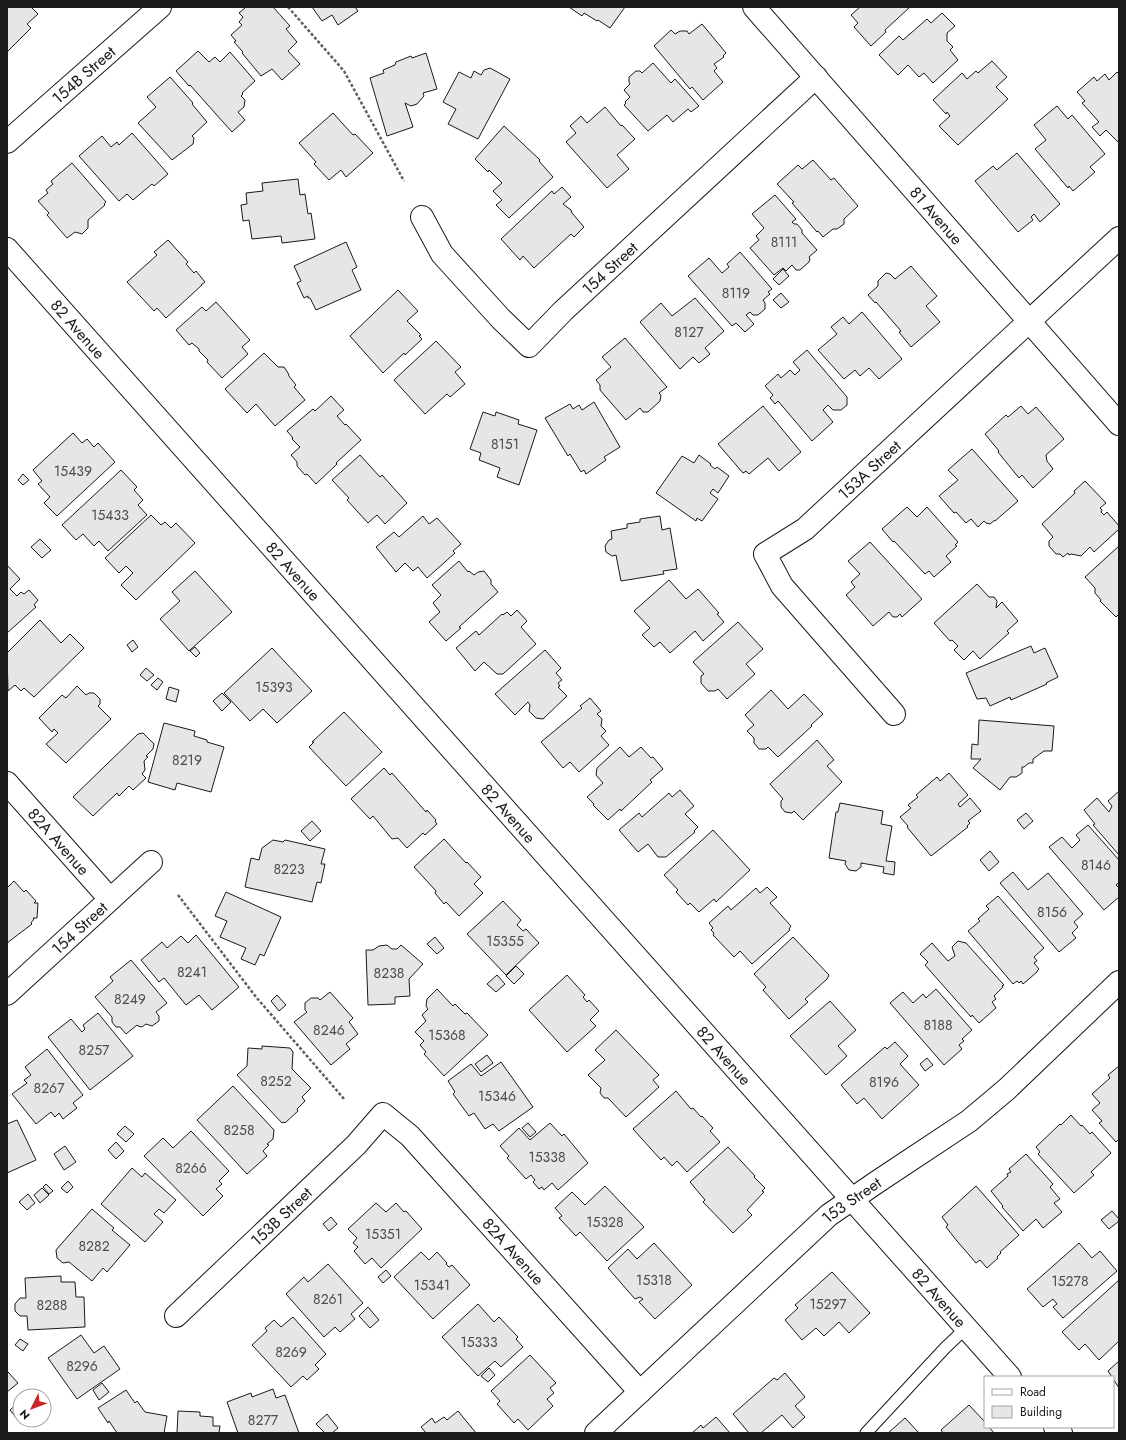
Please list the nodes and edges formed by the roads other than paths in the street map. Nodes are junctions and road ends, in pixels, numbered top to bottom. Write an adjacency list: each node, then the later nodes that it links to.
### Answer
1 (160, 7): 4 (street, 154B Street)
2 (754, 7): 3 (street, 81 Avenue)
3 (816, 77): 5 (street, 154 Street); 8 (street, 81 Avenue)
4 (7, 142)
5 (422, 217)
6 (1119, 238): 8 (street, 153A Street)
7 (7, 249): 17 (street, 82 Avenue)
8 (1029, 321): 9 (street, 81 Avenue); 10 (street, 153A Street)
9 (1119, 424)
10 (894, 714)
11 (7, 783): 13 (street, 82A Avenue)
12 (151, 862): 13 (street, 154 Street)
13 (110, 899): 15 (street, 154 Street)
14 (1119, 982): 17 (street, 153 Street)
15 (7, 994)
16 (383, 1114): 18 (street, 153B Street); 21 (street, 82A Avenue)
17 (852, 1199): 19 (street, 82 Avenue); 21 (street, 153 Street)
18 (176, 1316)
19 (966, 1328): 20 (street, 82 Avenue); 23 (lane)
20 (1009, 1376)
21 (640, 1392): 22 (street, 153 Street)
22 (596, 1433)
23 (866, 1433)

